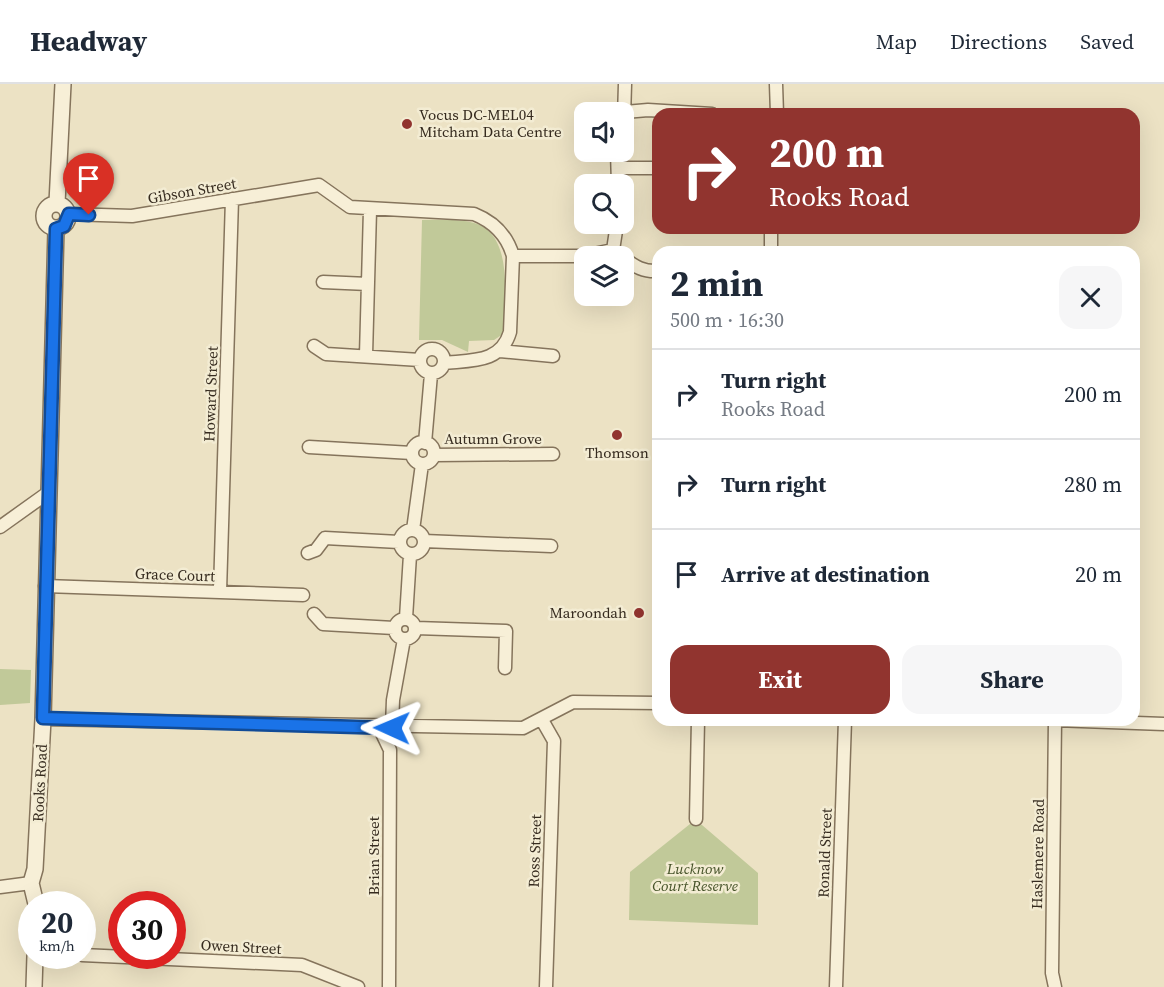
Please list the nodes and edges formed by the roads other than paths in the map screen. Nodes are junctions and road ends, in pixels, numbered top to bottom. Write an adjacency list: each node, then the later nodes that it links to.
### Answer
1 (63, 84): 13 (street)
2 (625, 84): 4 (street)
3 (776, 84): 5 (street)
4 (625, 102)
5 (777, 108)
6 (652, 110): 7 (street)
7 (634, 112)
8 (618, 162): 9 (street)
9 (619, 168): 10 (street); 11 (street)
10 (652, 168)
11 (619, 174)
12 (232, 199): 14 (street, Gibson Street); 15 (street, Gibson Street); 45 (street, Howard Street)
13 (57, 204): 15 (street); 16 (street)
14 (370, 210): 17 (street); 22 (street)
15 (69, 214): 16 (street)
16 (56, 229): 36 (street, Rooks Road)
17 (513, 256): 18 (street); 24 (street)
18 (574, 256)
19 (634, 266): 20 (street)
20 (652, 271)
21 (323, 282): 22 (street)
22 (368, 284): 25 (street)
23 (314, 346): 25 (street)
24 (500, 351): 26 (street); 28 (street)
25 (366, 355): 27 (street)
26 (553, 356)
27 (420, 360): 28 (street); 29 (street)
28 (444, 363): 29 (street)
29 (430, 374): 30 (street)
30 (425, 443): 32 (street); 34 (street)
31 (309, 447): 32 (street)
32 (412, 453): 35 (street)
33 (553, 454): 34 (street, Autumn Grove)
34 (434, 455): 35 (street)
35 (422, 464): 38 (street)
36 (49, 492): 37 (street); 44 (street, Rooks Road)
37 (0, 526)
38 (413, 530): 39 (street); 40 (street)
39 (424, 541): 41 (street); 43 (street)
40 (399, 542): 42 (street); 43 (street)
41 (551, 546)
42 (308, 553)
43 (410, 555): 48 (street)
44 (45, 586): 45 (street, Grace Court); 54 (street, Rooks Road)
45 (219, 591): 46 (street, Grace Court)
46 (303, 595)
47 (314, 614): 49 (street)
48 (406, 618): 49 (street); 50 (street)
49 (394, 628): 51 (street)
50 (416, 628): 51 (street); 52 (street)
51 (404, 639): 61 (street)
52 (505, 668)
53 (652, 703): 55 (street)
54 (43, 718): 61 (street); 63 (street, Rooks Road)
55 (542, 720): 61 (street); 71 (street, Ross Street)
56 (1140, 723): 57 (street)
57 (1164, 724)
58 (698, 726): 62 (street)
59 (845, 726): 72 (street, Ronald Street)
60 (1054, 726): 73 (street, Haslemere Road)
61 (385, 727): 70 (street, Brian Street)
62 (696, 819)
63 (31, 883): 64 (street); 65 (street, Rooks Road)
64 (0, 886)
65 (33, 891)
66 (96, 956): 69 (street, Owen Street)
67 (35, 969): 68 (street)
68 (34, 987)
69 (358, 987)
70 (389, 987)
71 (546, 987)
72 (836, 987)
73 (1055, 987)

